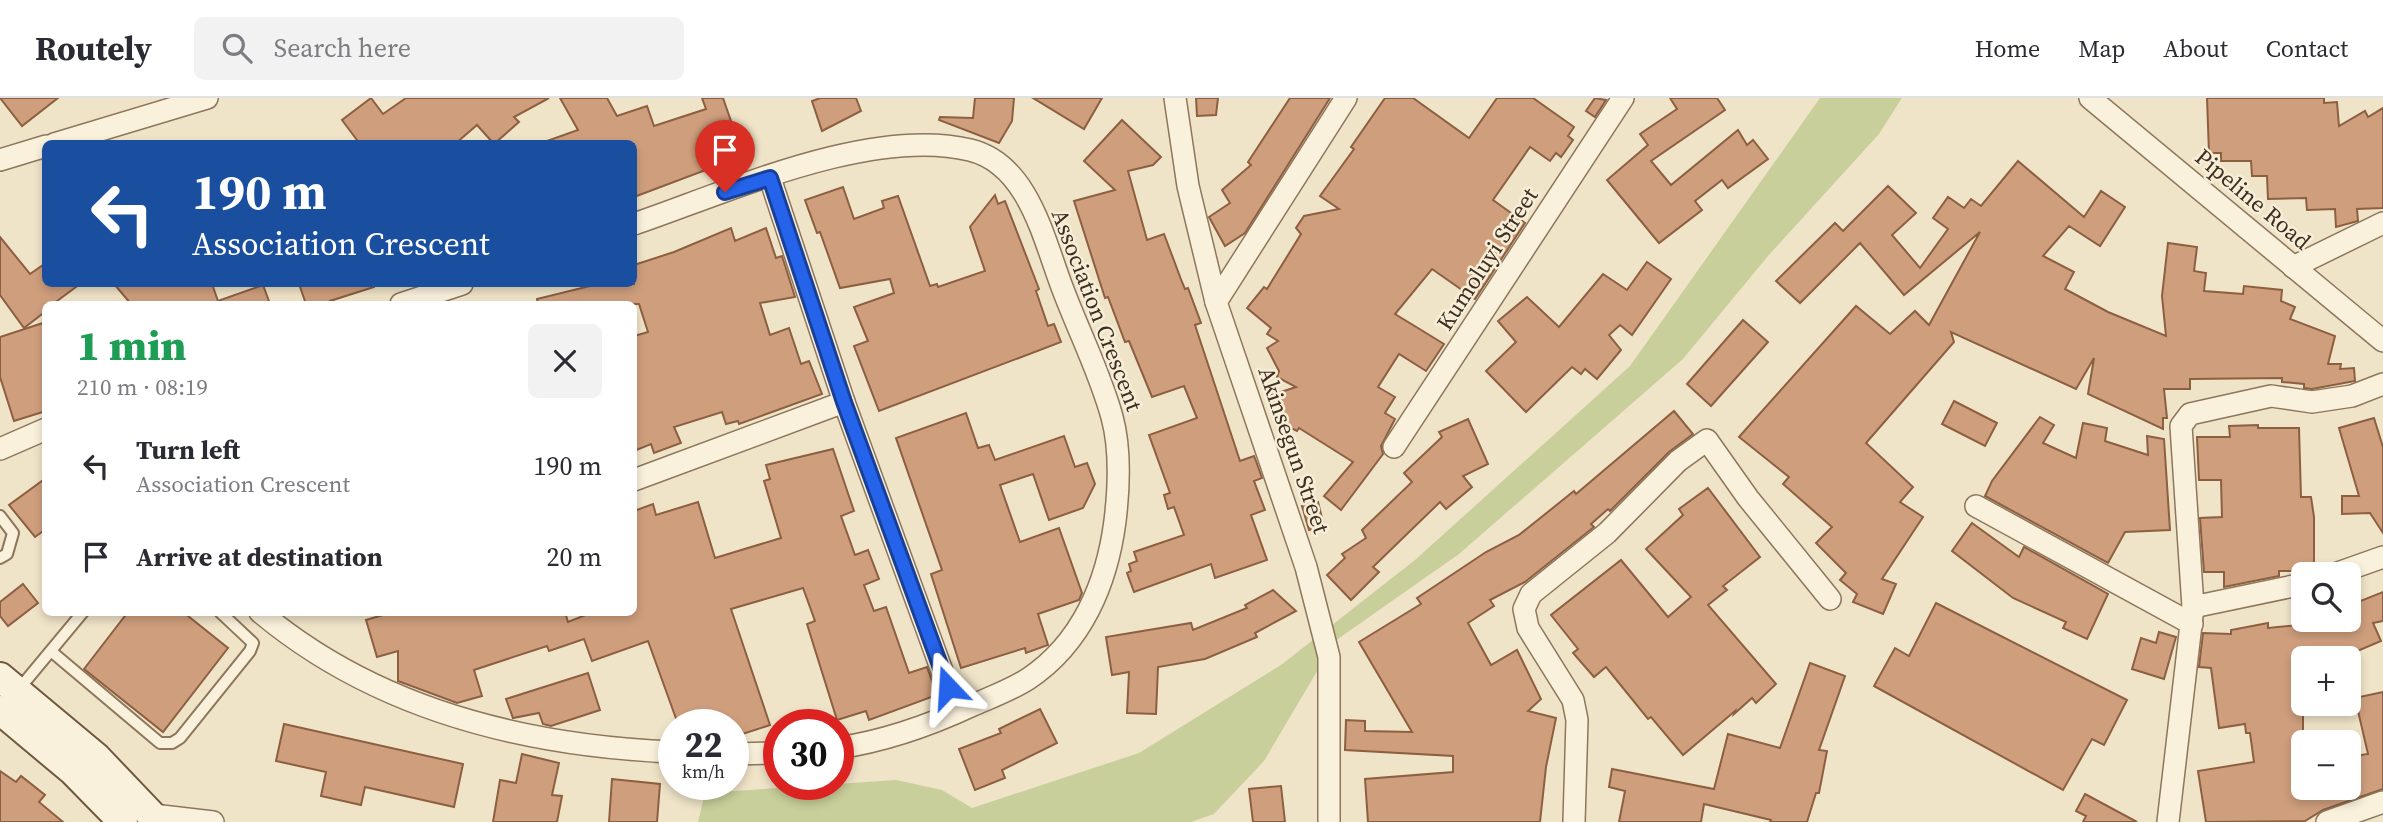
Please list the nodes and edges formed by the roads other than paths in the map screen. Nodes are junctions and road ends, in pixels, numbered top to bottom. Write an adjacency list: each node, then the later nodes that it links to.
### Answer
1 (207, 98): 6 (street)
2 (1175, 98): 15 (street, Akinsegun Street)
3 (1346, 98): 15 (street)
4 (1623, 98): 20 (street, Kumoluyi Street)
5 (2090, 98): 12 (street, Pipeline Road)
6 (67, 140)
7 (42, 147): 8 (street)
8 (0, 160)
9 (770, 178): 10 (street, Association Crescent); 18 (street); 36 (street, Association Crescent)
10 (637, 223)
11 (2383, 223): 12 (street)
12 (2293, 267): 16 (street, Pipeline Road)
13 (453, 287): 14 (street)
14 (410, 301)
15 (1216, 302): 43 (street, Akinsegun Street)
16 (2383, 341)
17 (2383, 384): 33 (street)
18 (844, 402): 22 (street); 36 (street)
19 (42, 431): 21 (street)
20 (1394, 447)
21 (0, 449)
22 (637, 479)
23 (1976, 506): 33 (street)
24 (0, 516): 26 (lane)
25 (2383, 557): 27 (street)
26 (0, 558)
27 (2361, 565)
28 (2291, 587): 33 (street)
29 (1830, 599): 44 (street)
30 (80, 616): 34 (lane)
31 (224, 616): 34 (lane)
32 (270, 616): 38 (street)
33 (2192, 616): 45 (street)
34 (52, 652): 35 (lane)
35 (6, 693): 40 (main road); 41 (main road)
36 (957, 712): 37 (street, Association Crescent)
37 (854, 745)
38 (658, 751)
39 (2383, 802): 46 (street)
40 (155, 818): 42 (street)
41 (123, 822)
42 (213, 822)
43 (1329, 822)
44 (1574, 822)
45 (2168, 822)
46 (2327, 822)

